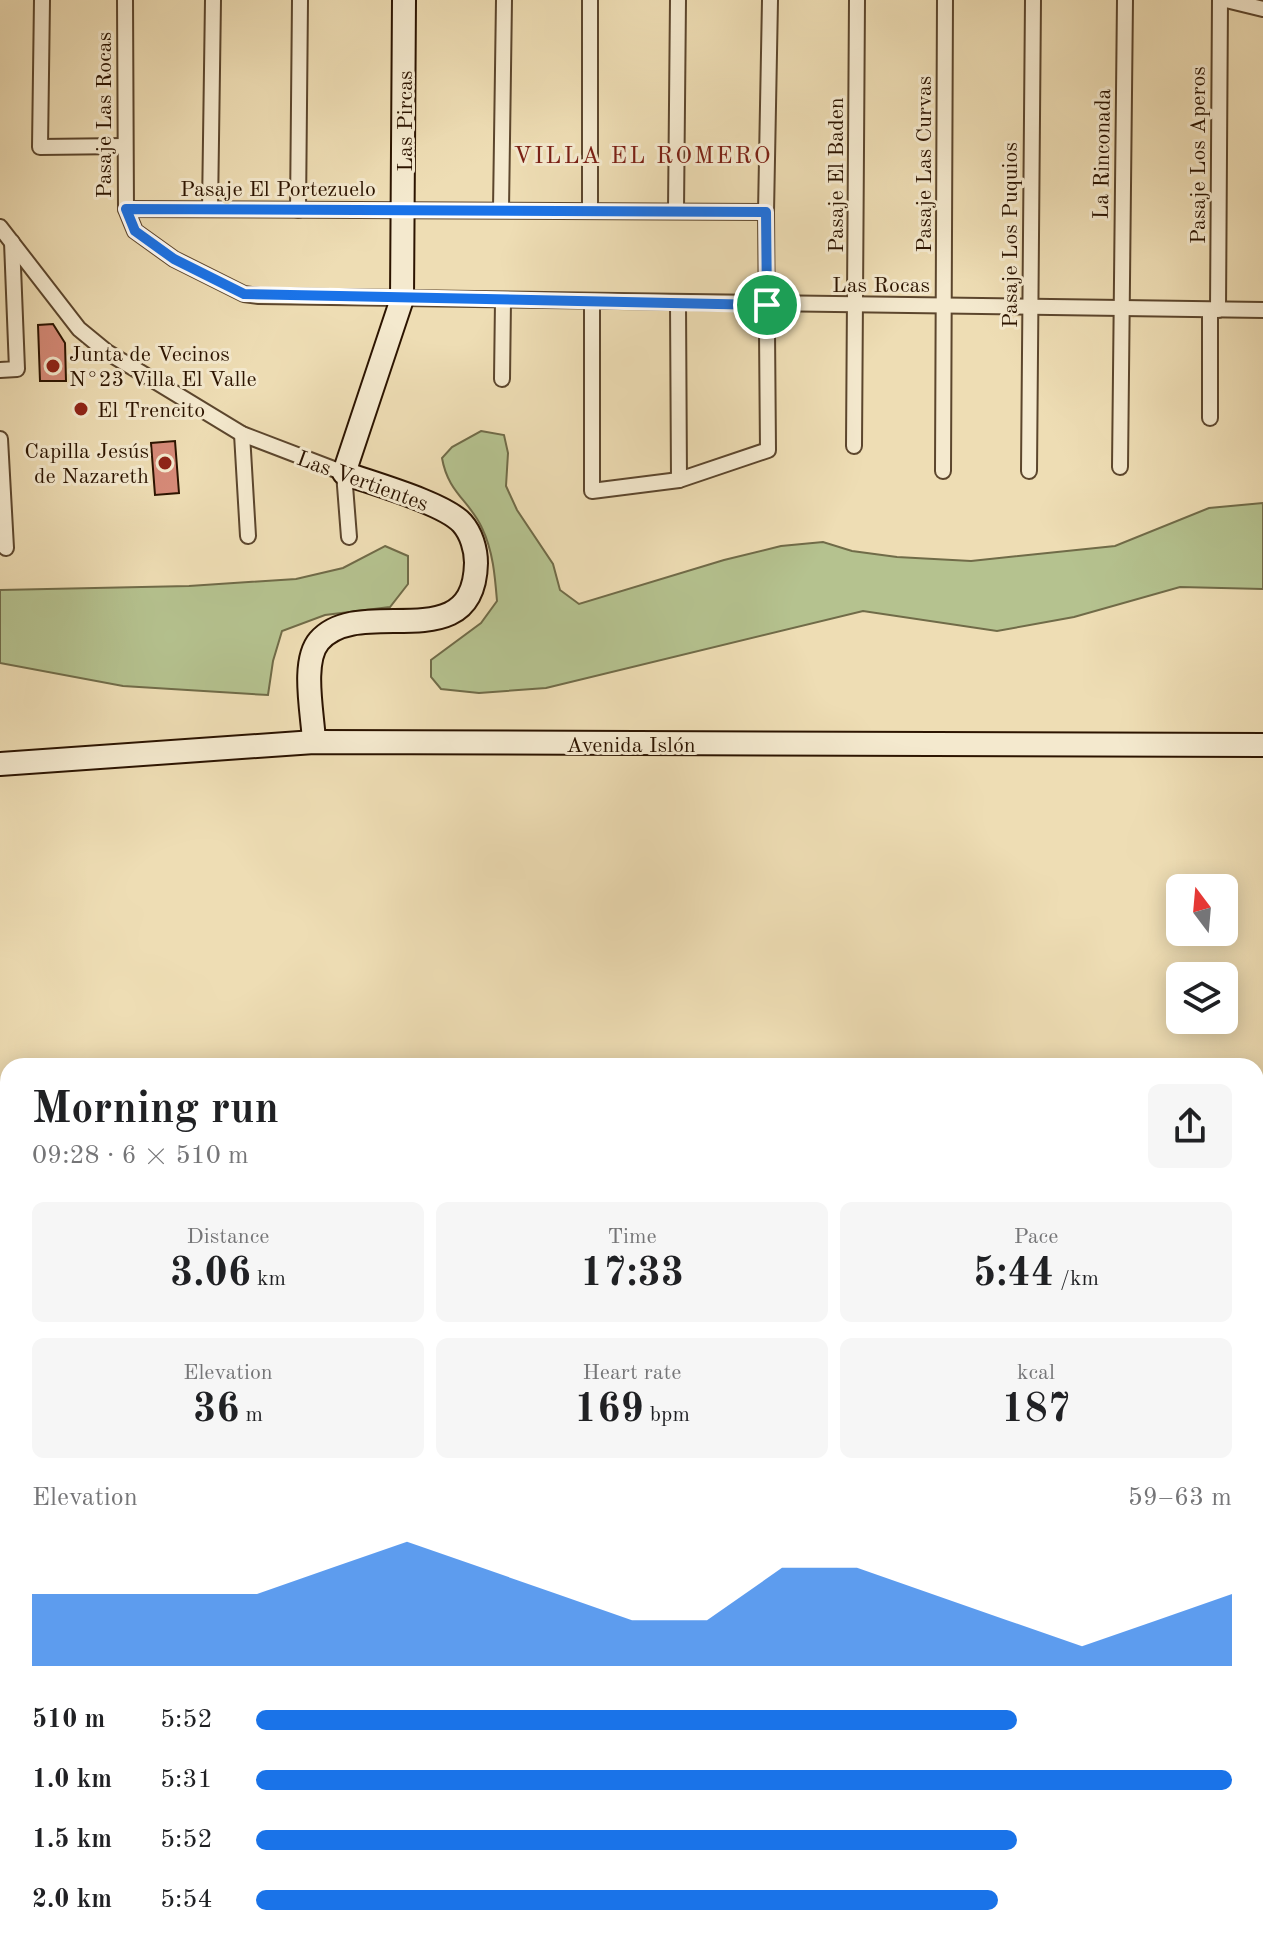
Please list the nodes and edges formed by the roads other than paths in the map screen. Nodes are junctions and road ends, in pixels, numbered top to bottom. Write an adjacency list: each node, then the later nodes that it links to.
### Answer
1 (42, 0): 17 (street)
2 (125, 0): 17 (street, Pasaje Las Rocas)
3 (213, 0): 19 (street)
4 (300, 0): 21 (street)
5 (404, 0): 24 (main road, Las Pircas)
6 (504, 0): 20 (street)
7 (590, 0): 22 (street)
8 (678, 0): 23 (street)
9 (770, 0): 25 (street)
10 (857, 0): 33 (street, Pasaje El Baden)
11 (945, 0): 34 (street, Pasaje Las Curvas)
12 (1033, 0): 35 (street, Pasaje Los Puquios)
13 (1125, 0): 36 (street, La Rinconada)
14 (1220, 0): 37 (street, Pasaje Los Aperos)
15 (1226, 0): 16 (street)
16 (1263, 9)
17 (125, 146): 18 (street, Pasaje Las Rocas)
18 (126, 209): 19 (street, Pasaje El Portezuelo); 28 (street, Pasaje Las Rocas)
19 (210, 209): 21 (street, Pasaje El Portezuelo)
20 (501, 209): 22 (street, Pasaje El Portezuelo); 24 (street, Pasaje El Portezuelo)
21 (298, 210): 24 (street, Pasaje El Portezuelo)
22 (590, 210): 23 (street, Pasaje El Portezuelo)
23 (676, 210): 25 (street, Pasaje El Portezuelo)
24 (404, 211): 28 (main road, Las Pircas)
25 (766, 212): 32 (street)
26 (0, 227): 27 (street, Las Vertientes)
27 (12, 241): 39 (street); 42 (street, Las Vertientes)
28 (402, 299): 29 (street, Las Rocas); 48 (main road, Las Pircas)
29 (503, 301): 30 (street, Las Rocas); 40 (street)
30 (592, 302): 31 (street, Las Rocas); 49 (street)
31 (678, 304): 32 (street, Las Rocas); 49 (street)
32 (767, 305): 33 (street, Las Rocas); 49 (street)
33 (856, 306): 34 (street, Las Rocas); 44 (street, Pasaje El Baden)
34 (944, 306): 35 (street, Las Rocas); 46 (street, Pasaje Las Curvas)
35 (1030, 308): 36 (street, Las Rocas); 47 (street, Pasaje Los Puquios)
36 (1121, 309): 37 (street, Las Rocas); 45 (street, La Rinconada)
37 (1214, 310): 38 (street, Las Rocas); 41 (street, Pasaje Los Aperos)
38 (1263, 310)
39 (0, 370)
40 (502, 379)
41 (1210, 418)
42 (242, 434): 48 (street, Las Vertientes); 50 (street)
43 (0, 439): 52 (street)
44 (854, 446)
45 (1120, 467)
46 (943, 471)
47 (1029, 471)
48 (344, 473): 51 (street); 53 (main road, Las Vertientes)
49 (679, 480)
50 (248, 536)
51 (349, 537)
52 (6, 548)
53 (314, 742): 54 (main road, Avenida Islón); 55 (main road, Avenida Islón)
54 (1263, 745)
55 (0, 764)

